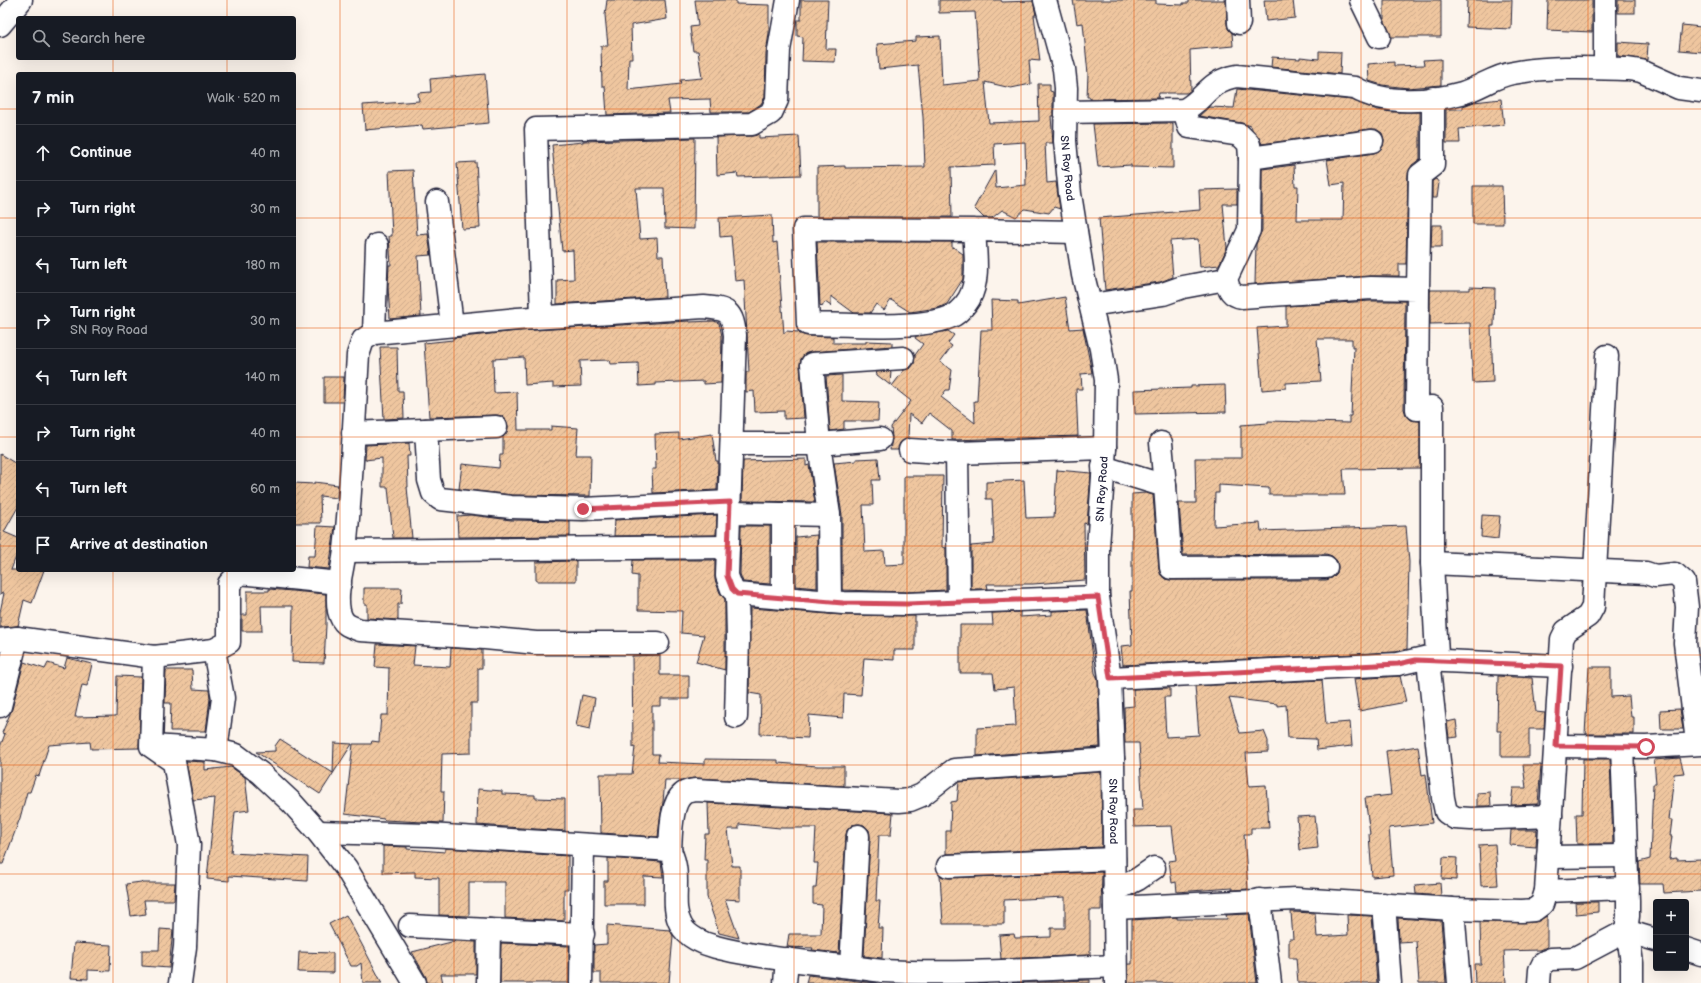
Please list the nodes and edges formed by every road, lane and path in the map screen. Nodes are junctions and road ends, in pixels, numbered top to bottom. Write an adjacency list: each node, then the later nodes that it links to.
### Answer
1 (21, 0): 8 (street)
2 (788, 0): 24 (street)
3 (1045, 0): 14 (street, SN Roy Road)
4 (1238, 0): 7 (street)
5 (1361, 0): 9 (street)
6 (1605, 0): 10 (street)
7 (1239, 23)
8 (0, 25)
9 (1379, 37)
10 (1606, 68): 11 (street); 12 (street)
11 (1701, 91)
12 (1433, 98): 13 (street); 22 (street)
13 (1184, 110): 14 (street); 16 (street)
14 (1065, 112): 19 (street, SN Roy Road)
15 (1372, 141): 16 (street)
16 (1250, 158): 21 (street)
17 (437, 202): 25 (street)
18 (974, 230): 18 (street); 19 (street)
19 (1076, 232): 23 (street, SN Roy Road)
20 (377, 245): 26 (street)
21 (1226, 279): 22 (street); 23 (street)
22 (1418, 290): 45 (street)
23 (1091, 305): 38 (street, SN Roy Road)
24 (542, 317): 25 (street); 34 (street)
25 (452, 325): 26 (street)
26 (374, 333): 31 (street)
27 (1607, 356): 47 (street)
28 (903, 358): 35 (street)
29 (496, 427): 30 (street)
30 (426, 430): 31 (street); 40 (street)
31 (353, 433): 44 (street)
32 (880, 439): 35 (street)
33 (1161, 443): 39 (street)
34 (732, 444): 35 (street); 40 (street)
35 (819, 444): 42 (street)
36 (910, 450): 37 (street)
37 (958, 453): 38 (street); 53 (street)
38 (1104, 458): 39 (street); 51 (street, SN Roy Road)
39 (1165, 486): 46 (street)
40 (729, 508): 41 (street); 43 (street)
41 (783, 514): 42 (street); 50 (street)
42 (829, 515): 52 (street)
43 (728, 547): 44 (street); 49 (street)
44 (345, 551): 48 (street)
45 (1432, 563): 47 (street); 58 (street)
46 (1326, 567)
47 (1595, 571): 59 (street); 63 (street)
48 (340, 583): 55 (street); 56 (street)
49 (737, 594): 50 (street); 62 (street)
50 (783, 597): 52 (street)
51 (1098, 597): 53 (street); 60 (street, SN Roy Road)
52 (830, 602): 53 (street)
53 (959, 602)
54 (9, 639): 57 (street); 61 (street)
55 (658, 643)
56 (214, 650): 57 (street); 68 (street)
57 (154, 657): 65 (street)
58 (1422, 660): 59 (street); 60 (street); 70 (street)
59 (1561, 666): 66 (street)
60 (1110, 678): 69 (street, SN Roy Road)
61 (0, 706)
62 (736, 717)
63 (1701, 738)
64 (1701, 744): 67 (street)
65 (151, 746): 68 (street); 98 (street)
66 (1556, 746): 67 (street); 70 (street)
67 (1622, 747): 75 (street)
68 (216, 750): 71 (street)
69 (1113, 759): 74 (street); 77 (street, SN Roy Road)
70 (1551, 816): 76 (street)
71 (318, 832): 73 (street); 99 (street)
72 (858, 836): 94 (street)
73 (583, 845): 74 (street); 89 (street)
74 (670, 851): 93 (street)
75 (1626, 856): 76 (street); 80 (street)
76 (1548, 857): 81 (street)
77 (1114, 858): 78 (street); 82 (street, SN Roy Road)
78 (948, 866)
79 (1154, 868): 82 (street)
80 (1628, 888): 81 (street); 88 (street)
81 (1546, 891): 85 (street)
82 (1115, 899): 83 (street); 95 (street, SN Roy Road)
83 (1260, 900): 84 (street); 103 (street)
84 (1384, 904): 85 (street); 104 (street)
85 (1453, 909): 105 (street)
86 (410, 926): 87 (street)
87 (489, 930): 89 (street); 100 (street)
88 (1626, 931): 90 (street); 106 (street); 107 (street)
89 (583, 934): 101 (street)
90 (1653, 939)
91 (1689, 950): 92 (street)
92 (1701, 954)
93 (787, 959): 94 (street); 102 (street)
94 (851, 967): 97 (street)
95 (1115, 974): 96 (street)
96 (996, 977): 97 (street)
97 (926, 978)
98 (180, 983)
99 (415, 983)
100 (488, 983)
101 (581, 983)
102 (785, 983)
103 (1270, 983)
104 (1390, 983)
105 (1459, 983)
106 (1539, 983)
107 (1632, 983)

